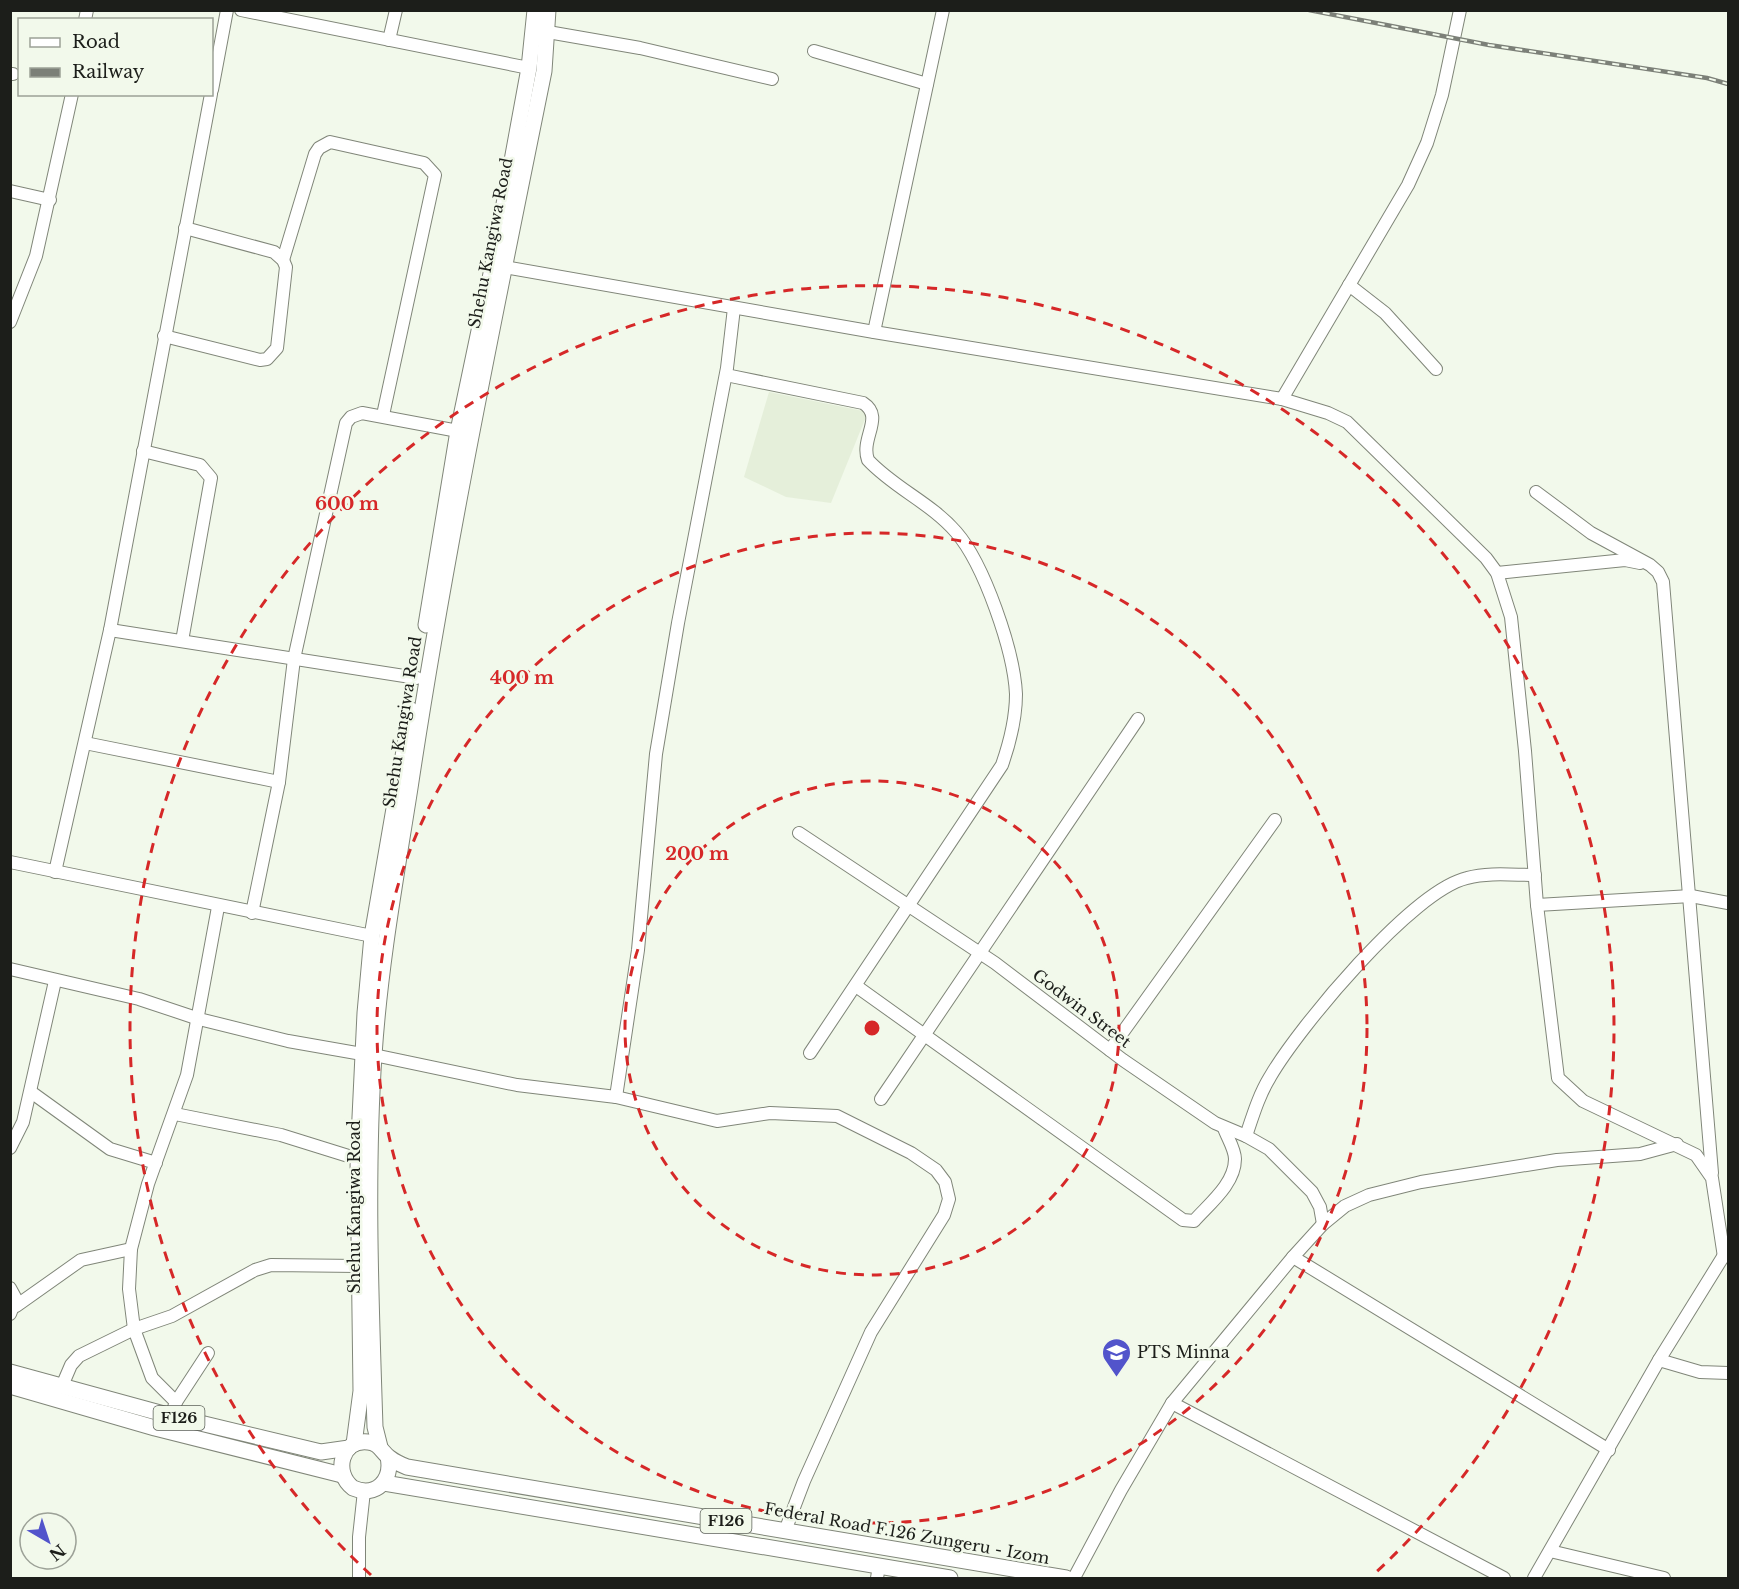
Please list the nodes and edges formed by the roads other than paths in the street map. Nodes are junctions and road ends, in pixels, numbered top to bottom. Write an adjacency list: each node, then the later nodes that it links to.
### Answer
1 (227, 10): 13 (street)
2 (241, 10): 9 (street)
3 (396, 10): 9 (street)
4 (535, 10): 11 (main road, Shehu Kangiwa Road)
5 (548, 10): 8 (main road, Shehu Kangiwa Road)
6 (943, 10): 14 (street)
7 (1460, 10): 22 (street)
8 (548, 32): 12 (street); 21 (main road, Shehu Kangiwa Road)
9 (389, 40): 11 (street)
10 (814, 51): 14 (street)
11 (529, 68): 31 (main road, Shehu Kangiwa Road)
12 (772, 79)
13 (213, 82)
14 (927, 84): 25 (street)
15 (72, 96): 18 (street)
16 (210, 96): 19 (street)
17 (10, 191): 18 (street)
18 (50, 200): 24 (street)
19 (185, 228): 20 (street); 26 (street)
20 (283, 260): 26 (street); 30 (street)
21 (504, 267): 23 (street); 63 (main road, Shehu Kangiwa Road)
22 (1349, 285): 27 (street); 29 (street)
23 (734, 308): 25 (street); 28 (street)
24 (10, 322)
25 (874, 332): 29 (street)
26 (164, 336): 32 (street)
27 (1436, 369)
28 (726, 375): 52 (street); 65 (street)
29 (1282, 399): 35 (street)
30 (383, 415): 31 (street); 38 (street)
31 (458, 431): 39 (main road, Shehu Kangiwa Road)
32 (143, 451): 36 (street); 37 (street)
33 (1536, 492): 34 (street)
34 (1650, 565): 35 (street); 48 (street)
35 (1497, 573): 47 (street)
36 (110, 630): 37 (street); 41 (street)
37 (182, 641): 38 (street)
38 (294, 659): 39 (street); 42 (street)
39 (417, 678): 54 (main road, Shehu Kangiwa Road)
40 (1138, 719): 55 (street)
41 (85, 743): 42 (street); 46 (street)
42 (279, 782): 53 (street)
43 (1275, 820): 61 (street)
44 (799, 833): 52 (street, Godwin Street)
45 (10, 862): 46 (street)
46 (55, 872): 51 (street)
47 (1535, 875): 50 (street); 69 (street)
48 (1691, 896): 49 (street); 50 (street); 74 (street)
49 (1728, 903)
50 (1537, 905): 70 (street)
51 (218, 907): 53 (street); 59 (street)
52 (909, 907): 55 (street, Godwin Street); 58 (street)
53 (252, 913): 54 (street)
54 (372, 936): 63 (main road, Shehu Kangiwa Road)
55 (979, 953): 60 (street); 61 (street, Godwin Street)
56 (10, 969): 57 (street)
57 (56, 981): 59 (street); 64 (street)
58 (856, 986): 60 (street); 62 (street)
59 (199, 1019): 63 (street); 67 (street)
60 (925, 1033): 66 (street); 68 (street)
61 (1110, 1050): 68 (street, Godwin Street)
62 (810, 1053)
63 (368, 1054): 65 (street); 72 (main road, Shehu Kangiwa Road); 93 (main road, Shehu Kangiwa Road)
64 (31, 1092): 71 (street); 73 (street)
65 (616, 1097): 99 (street)
66 (881, 1099)
67 (175, 1114): 72 (street); 73 (street)
68 (1224, 1128): 69 (street, Godwin Street)
69 (1246, 1136): 75 (street, Godwin Street)
70 (1677, 1144): 74 (street); 75 (street)
71 (10, 1148)
72 (358, 1159): 79 (main road, Shehu Kangiwa Road)
73 (156, 1162): 76 (street)
74 (1713, 1178): 77 (street)
75 (1323, 1224): 78 (street)
76 (131, 1249): 81 (street); 82 (street)
77 (1726, 1253): 84 (street)
78 (1293, 1257): 89 (street); 92 (street)
79 (358, 1266): 82 (street); 91 (main road, Shehu Kangiwa Road)
80 (10, 1288): 81 (street)
81 (13, 1310)
82 (134, 1329): 88 (street); 90 (street)
83 (208, 1353): 90 (street)
84 (1659, 1360): 86 (street); 92 (street)
85 (10, 1372): 88 (main road, F126)
86 (1728, 1373)
87 (10, 1386): 94 (main road, F126)
88 (62, 1386): 90 (main road, F126)
89 (1172, 1402): 105 (street); 106 (street)
90 (173, 1409): 91 (main road, F126)
91 (351, 1446): 93 (main road, F126); 94 (main road)
92 (1609, 1450): 100 (street)
93 (384, 1452): 95 (main road); 97 (main road, Federal Road F.126 Zungeru - Izom / F126)
94 (342, 1475): 96 (main road, F126)
95 (384, 1483): 96 (main road); 98 (main road, F126)
96 (364, 1491): 102 (street)
97 (647, 1508): 98 (main road); 99 (main road, Federal Road F.126 Zungeru - Izom / F126)
98 (645, 1527): 101 (main road, F126)
99 (785, 1532): 104 (main road, Federal Road F.126 Zungeru - Izom / F126)
100 (1550, 1551): 107 (street); 108 (street)
101 (878, 1572): 103 (main road, F126)
102 (359, 1578)
103 (950, 1578)
104 (1066, 1578)
105 (1074, 1578)
106 (1504, 1578)
107 (1534, 1578)
108 (1664, 1578)

